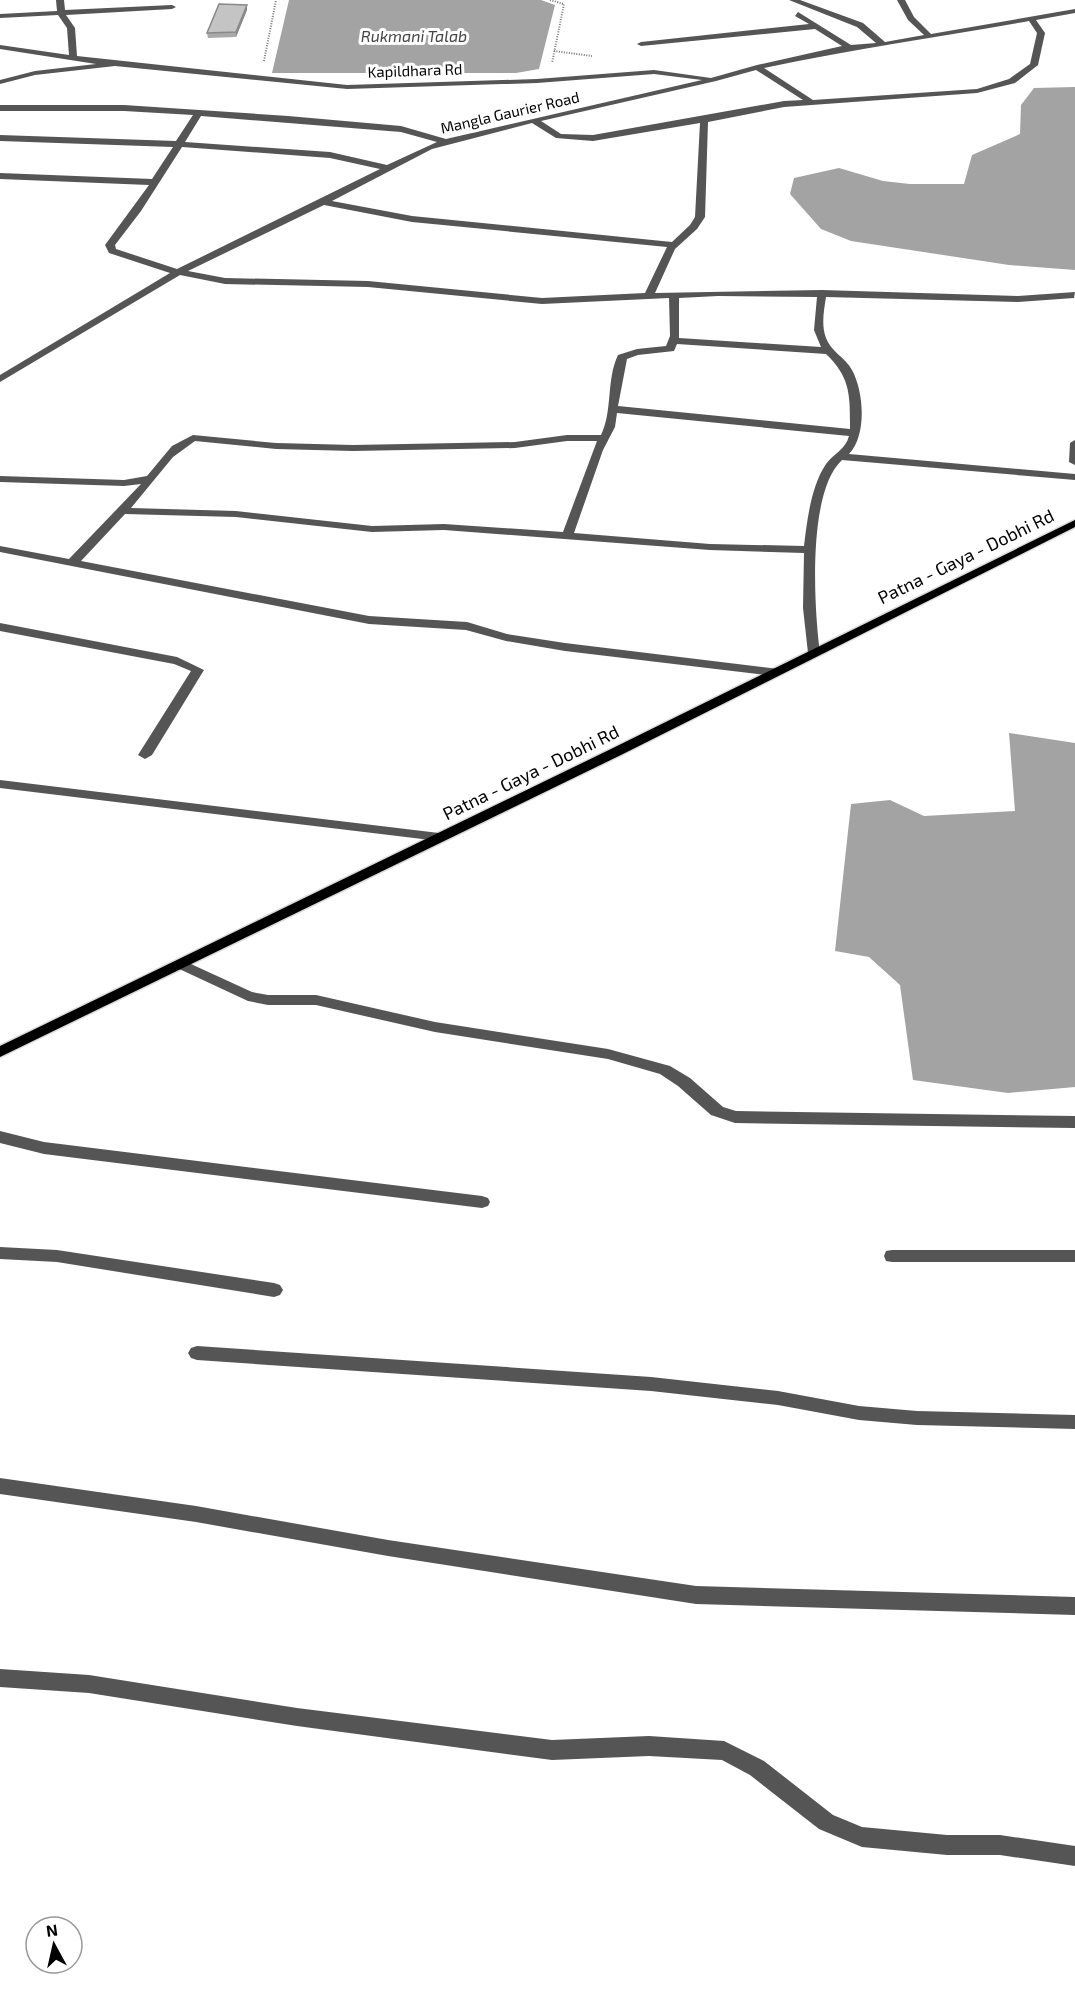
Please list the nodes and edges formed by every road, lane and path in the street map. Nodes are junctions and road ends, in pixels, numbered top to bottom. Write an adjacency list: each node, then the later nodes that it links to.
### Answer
1 (60, 0): 7 (street)
2 (550, 0): 19 (path)
3 (794, 0): 14 (street)
4 (901, 0): 12 (street)
5 (172, 7): 7 (street)
6 (1075, 11): 10 (street, Mangla Gaurier Road)
7 (61, 14): 9 (street); 17 (street)
8 (798, 14): 11 (street)
9 (0, 16)
10 (1030, 18): 12 (street, Mangla Gaurier Road); 23 (street)
11 (817, 26): 13 (street); 16 (street)
12 (929, 36): 14 (street, Mangla Gaurier Road)
13 (641, 44)
14 (884, 45): 16 (street, Mangla Gaurier Road)
15 (0, 47): 17 (street)
16 (849, 47): 20 (street, Mangla Gaurier Road)
17 (73, 56): 18 (street)
18 (115, 64): 21 (street, Kapildhara Rd); 22 (street)
19 (551, 66)
20 (757, 67): 21 (street, Mangla Gaurier Road); 23 (street)
21 (716, 79): 27 (street, Mangla Gaurier Road)
22 (0, 82)
23 (810, 101): 26 (street)
24 (0, 108): 25 (street)
25 (200, 113): 29 (street); 30 (street)
26 (704, 120): 27 (street); 35 (street)
27 (534, 122): 29 (street, Mangla Gaurier Road)
28 (0, 138): 30 (street)
29 (445, 141): 31 (street, Mangla Gaurier Road)
30 (180, 143): 31 (street); 33 (street)
31 (388, 168): 34 (street, Mangla Gaurier Road)
32 (0, 176): 33 (street)
33 (153, 182): 36 (street)
34 (323, 202): 35 (street); 36 (street, Mangla Gaurier Road)
35 (673, 245): 39 (street)
36 (178, 272): 39 (street); 43 (street, Mangla Gaurier Road)
37 (822, 293): 38 (street); 40 (street); 42 (street)
38 (674, 294): 39 (street); 41 (street)
39 (649, 295)
40 (1075, 297)
41 (674, 341): 42 (street); 44 (street)
42 (829, 351): 45 (street)
43 (2, 376)
44 (612, 410): 45 (street); 46 (street)
45 (855, 433): 48 (street)
46 (605, 438): 52 (street); 55 (street)
47 (1075, 443): 49 (street)
48 (840, 456): 50 (street); 57 (street)
49 (1075, 462)
50 (1075, 477)
51 (0, 479): 52 (street)
52 (150, 479): 53 (street)
53 (122, 511): 55 (street); 58 (street)
54 (1075, 523): 60 (main road, Patna - Gaya - Dobhi Rd)
55 (567, 537): 57 (street)
56 (0, 549): 58 (street)
57 (809, 550): 60 (street)
58 (73, 562): 61 (street)
59 (0, 627): 62 (street)
60 (814, 653): 61 (main road, Patna - Gaya - Dobhi Rd)
61 (775, 672): 64 (main road, Patna - Gaya - Dobhi Rd)
62 (145, 755)
63 (0, 784): 64 (street)
64 (439, 837): 65 (main road, Patna - Gaya - Dobhi Rd)
65 (180, 964): 66 (main road, Patna - Gaya - Dobhi Rd); 67 (street)
66 (0, 1052)
67 (1075, 1122)
68 (0, 1137): 69 (street)
69 (482, 1202)
70 (0, 1253): 73 (street)
71 (1075, 1256): 72 (street)
72 (892, 1257)
73 (274, 1290)
74 (197, 1353): 75 (street)
75 (1075, 1422)
76 (0, 1486): 77 (street)
77 (1075, 1606)
78 (0, 1678): 79 (street)
79 (1075, 1856)

